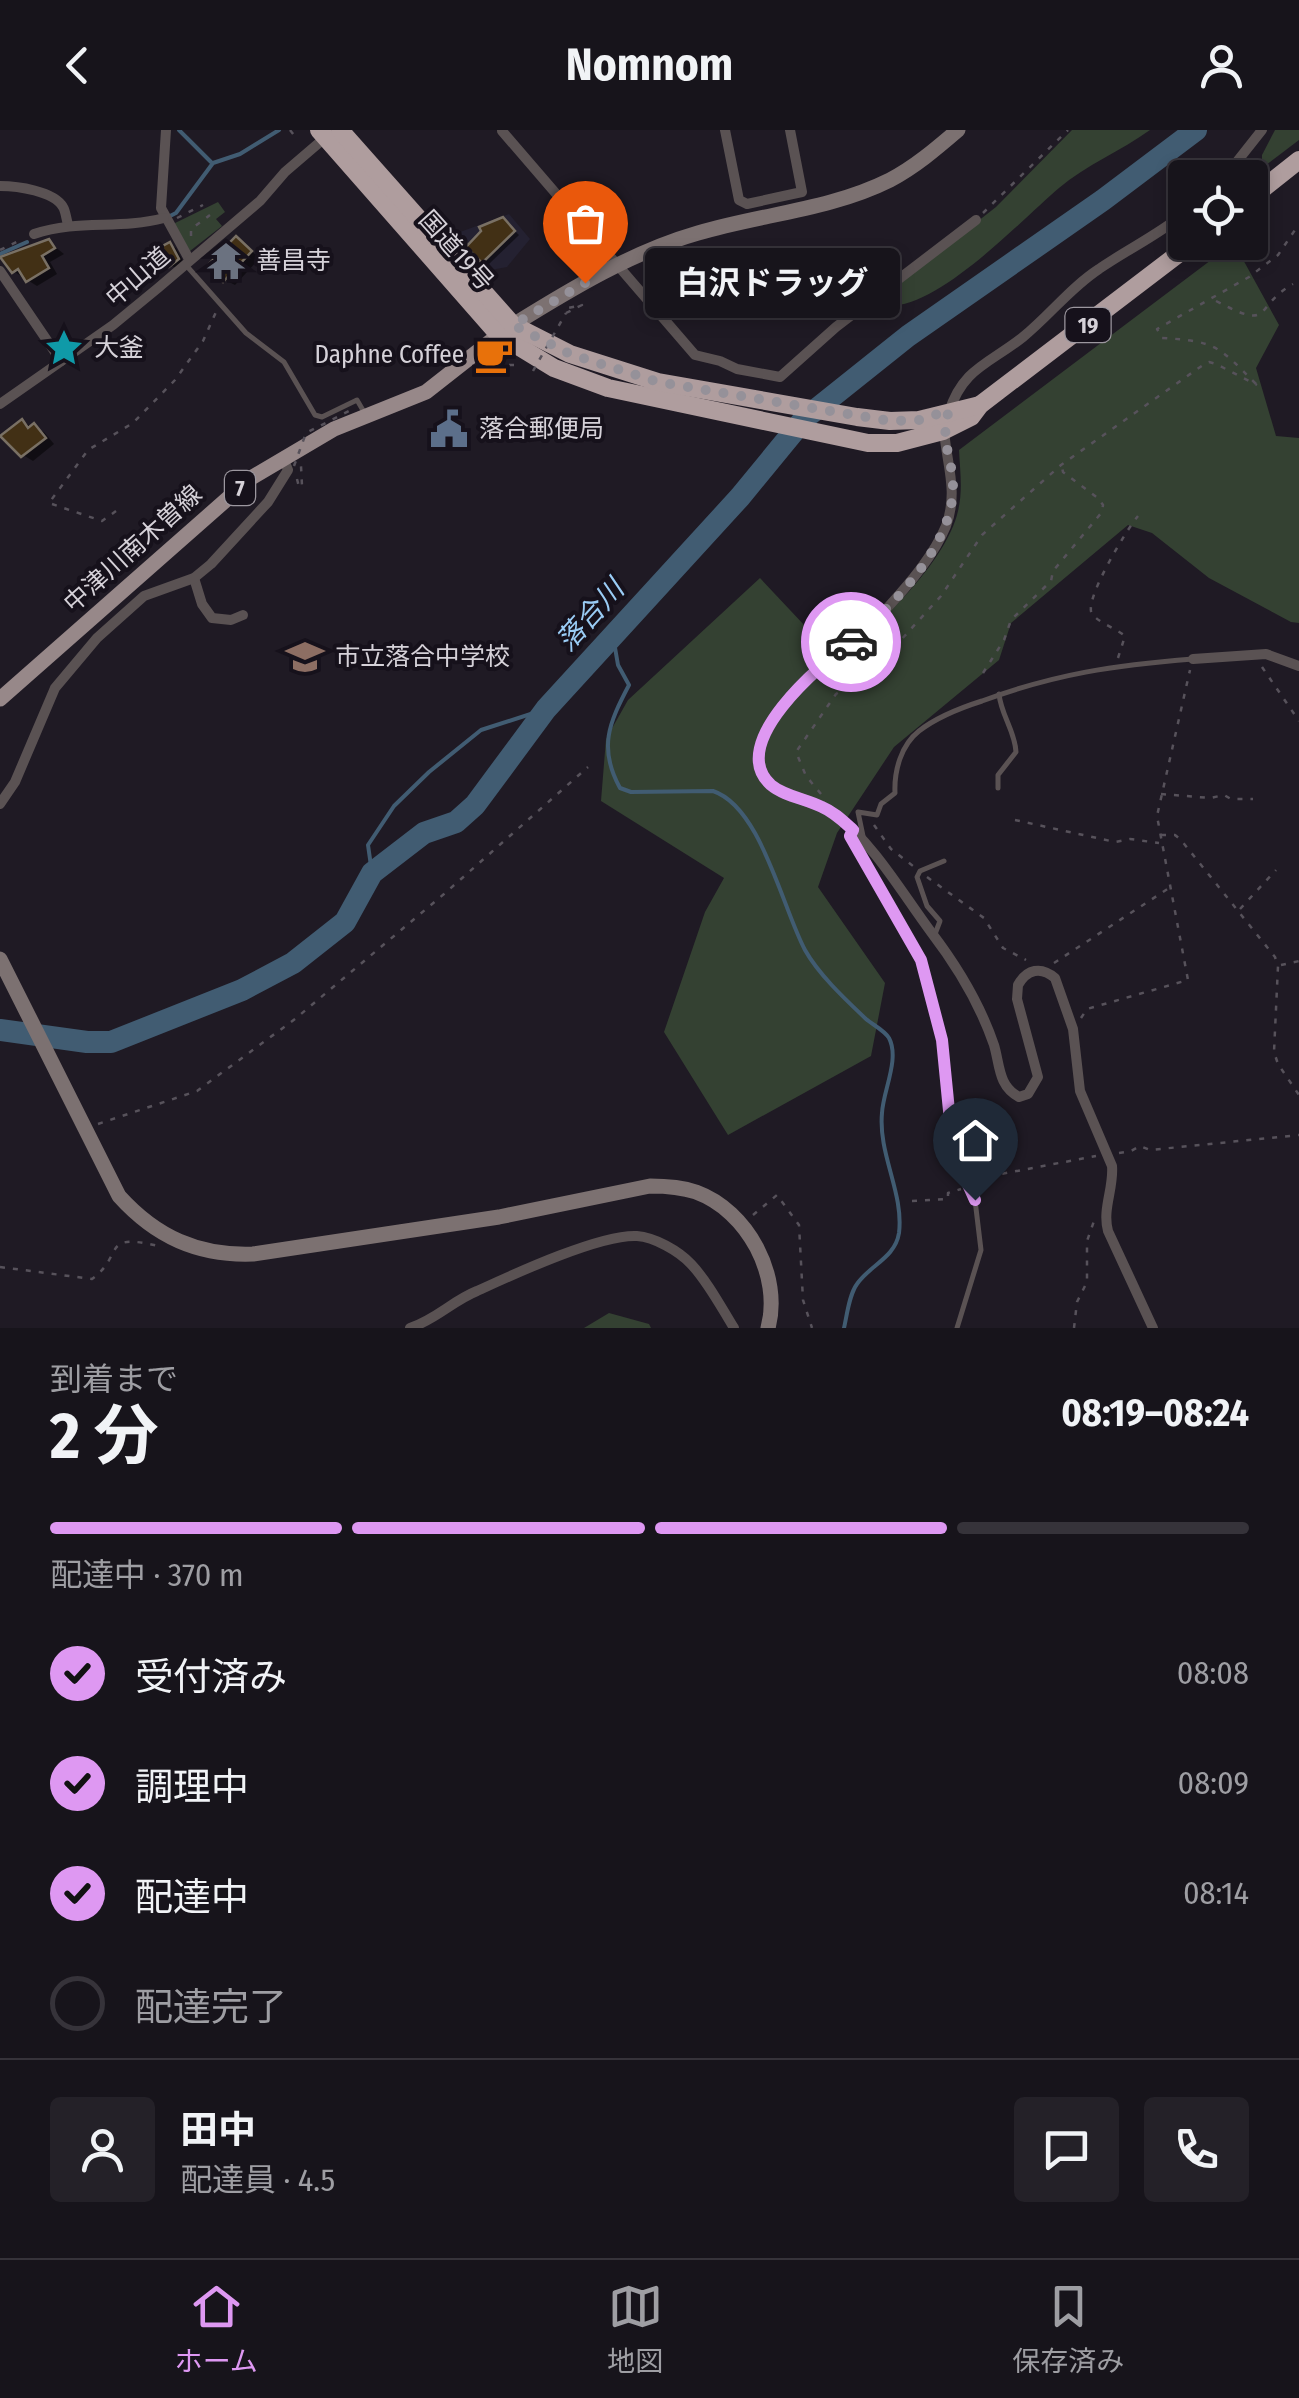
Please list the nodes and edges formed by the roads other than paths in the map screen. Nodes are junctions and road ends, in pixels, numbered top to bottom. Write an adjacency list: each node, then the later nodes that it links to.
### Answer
1 (166, 130): 12 (street, 中山道)
2 (502, 130): 19 (street)
3 (725, 130): 4 (street)
4 (790, 130)
5 (958, 130): 19 (street)
6 (1262, 130): 8 (street)
7 (319, 132): 18 (street); 21 (highway, 国道19号 / 19)
8 (1238, 160)
9 (1299, 160): 10 (highway)
10 (1268, 185)
11 (0, 186): 14 (street)
12 (165, 220): 14 (street); 18 (street, 中山道)
13 (976, 220): 19 (street)
14 (68, 224): 16 (street)
15 (1168, 226): 25 (street)
16 (34, 234)
17 (1171, 260): 24 (highway, 国道19号 / 19)
18 (187, 262): 22 (street, 中山道); 26 (lane)
19 (618, 265): 21 (street)
20 (0, 271): 22 (street)
21 (506, 330): 25 (highway, 国道19号 / 19); 26 (main road, 中津川南木曽線 / 7); 27 (highway, 国道19号 / 19)
22 (61, 360): 23 (street, 中山道)
23 (0, 404)
24 (980, 405): 25 (highway, 国道19号 / 19); 27 (highway, 国道19号 / 19)
25 (949, 410): 27 (street)
26 (358, 413): 28 (main road, 中津川南木曽線 / 7)
27 (943, 431): 37 (street)
28 (289, 462): 29 (street); 34 (main road, 中津川南木曽線 / 7)
29 (194, 578): 30 (street); 36 (street)
30 (242, 615)
31 (1193, 659): 32 (street); 33 (lane)
32 (1299, 666)
33 (999, 694): 35 (lane); 38 (lane)
34 (0, 700)
35 (998, 788)
36 (0, 804)
37 (853, 830): 38 (street); 45 (lane)
38 (863, 841): 40 (street)
39 (944, 861): 40 (lane)
40 (934, 936): 46 (street)
41 (2, 963): 44 (street)
42 (410, 1328): 43 (street)
43 (734, 1328)
44 (768, 1328)
45 (957, 1328)
46 (1153, 1328)

